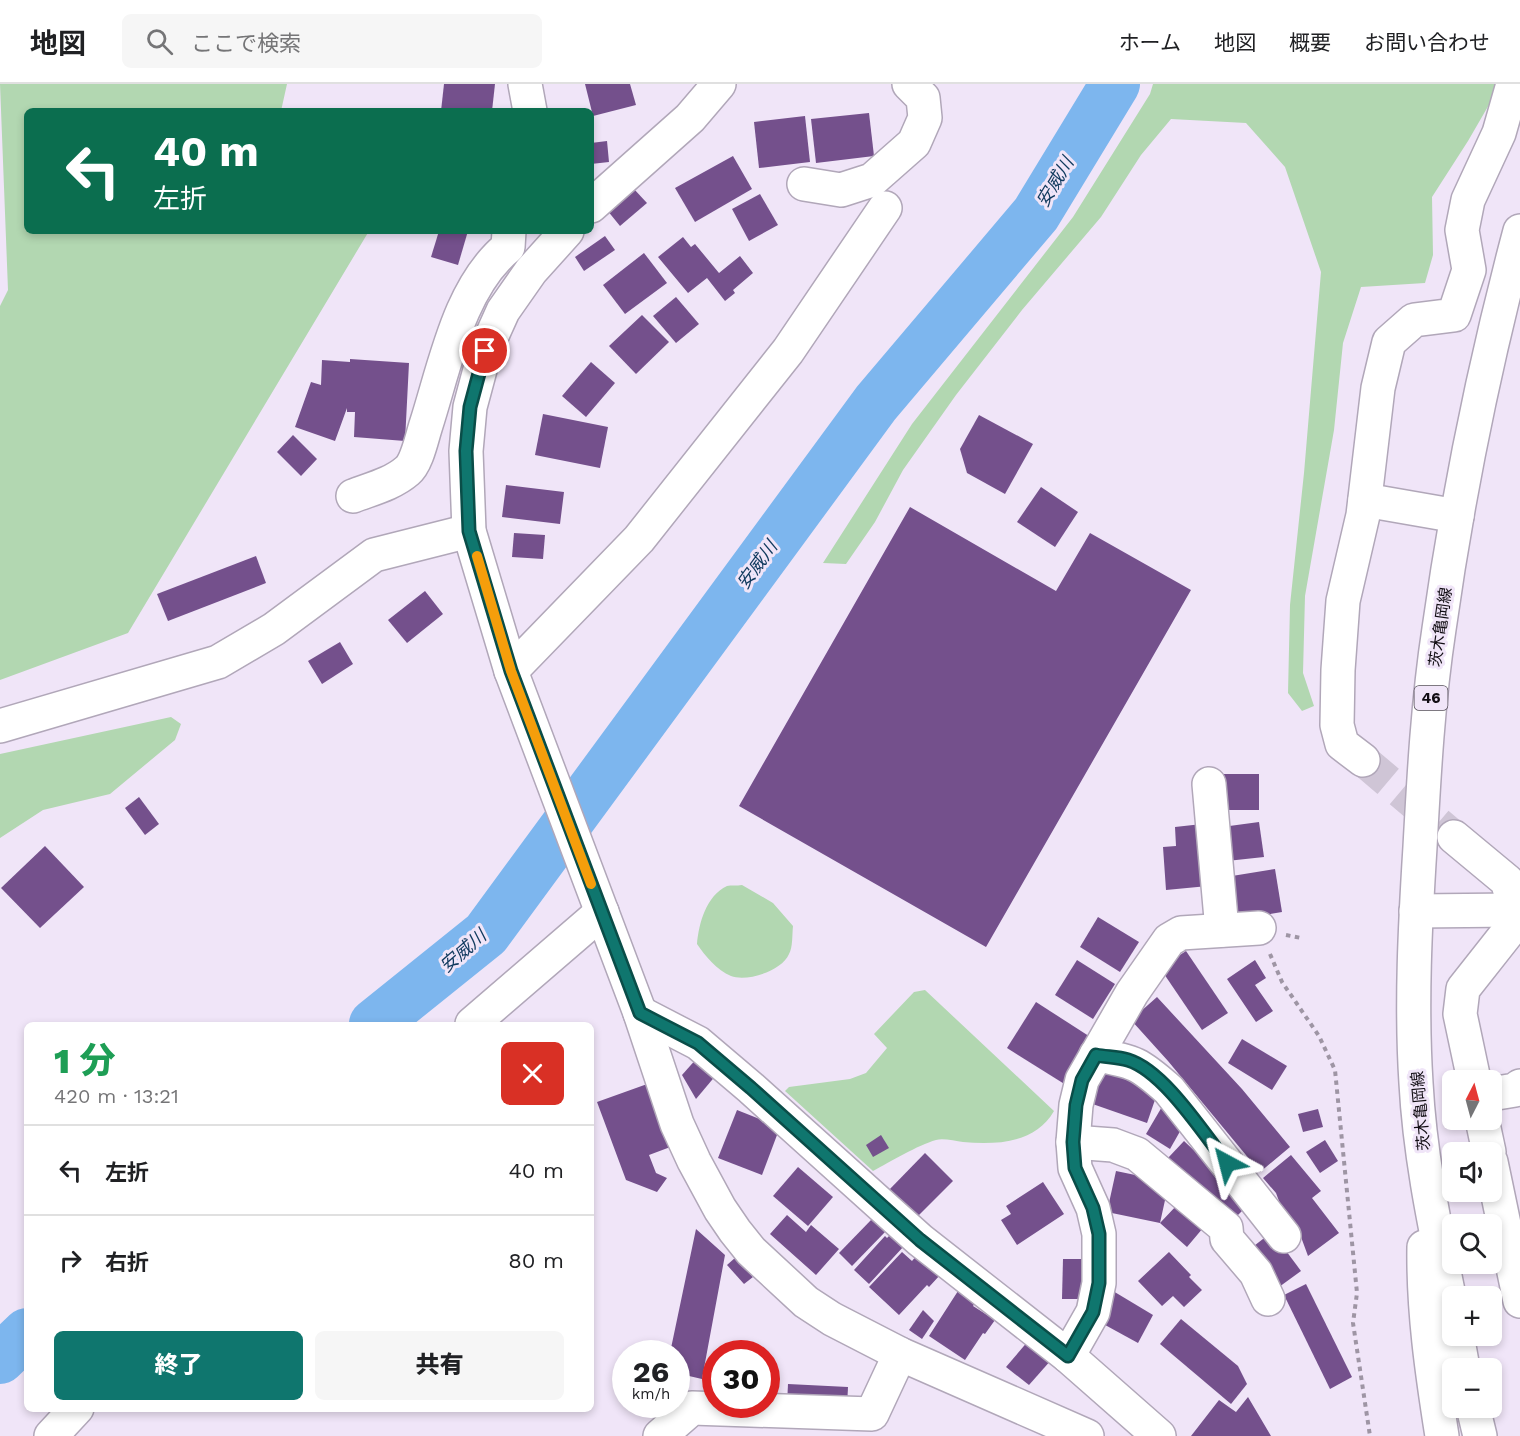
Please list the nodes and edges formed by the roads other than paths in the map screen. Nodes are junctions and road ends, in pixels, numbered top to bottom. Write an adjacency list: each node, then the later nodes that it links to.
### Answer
1 (525, 84): 5 (street)
2 (719, 84): 7 (street)
3 (909, 84): 6 (street)
4 (1513, 84): 14 (street)
5 (529, 108)
6 (804, 184)
7 (594, 203)
8 (885, 208): 17 (street)
9 (1520, 231): 15 (street, 茨木亀岡線 / 46)
10 (564, 234): 12 (street)
11 (508, 239): 12 (street); 13 (street)
12 (531, 271): 16 (street)
13 (353, 496)
14 (1365, 500): 15 (street); 19 (street)
15 (1457, 516): 24 (street, 茨木亀岡線 / 46)
16 (469, 531): 17 (street); 18 (street)
17 (511, 671): 22 (street)
18 (0, 726)
19 (1363, 760)
20 (1209, 784): 26 (street)
21 (1454, 837): 23 (street)
22 (599, 904): 27 (street); 28 (street)
23 (1516, 910): 24 (street); 30 (street)
24 (1416, 911): 34 (street, 茨木亀岡線 / 46)
25 (1259, 928): 26 (street)
26 (1222, 930): 29 (street)
27 (640, 1013): 40 (street); 41 (street)
28 (474, 1022)
29 (1096, 1055): 33 (street); 36 (street)
30 (1472, 1070)
31 (1520, 1086): 32 (street)
32 (1502, 1092)
33 (1073, 1142): 38 (street); 41 (street)
34 (1426, 1173): 37 (street, 茨木亀岡線 / 46); 48 (street, 茨木亀岡線 / 46)
35 (1499, 1202): 39 (street)
36 (1284, 1236)
37 (1447, 1286)
38 (1268, 1299)
39 (1520, 1301)
40 (900, 1354): 45 (street); 46 (street)
41 (1068, 1356): 47 (street)
42 (73, 1412): 44 (street)
43 (1476, 1418): 49 (street)
44 (51, 1436)
45 (660, 1436)
46 (1087, 1436)
47 (1159, 1436)
48 (1442, 1436)
49 (1480, 1436)

